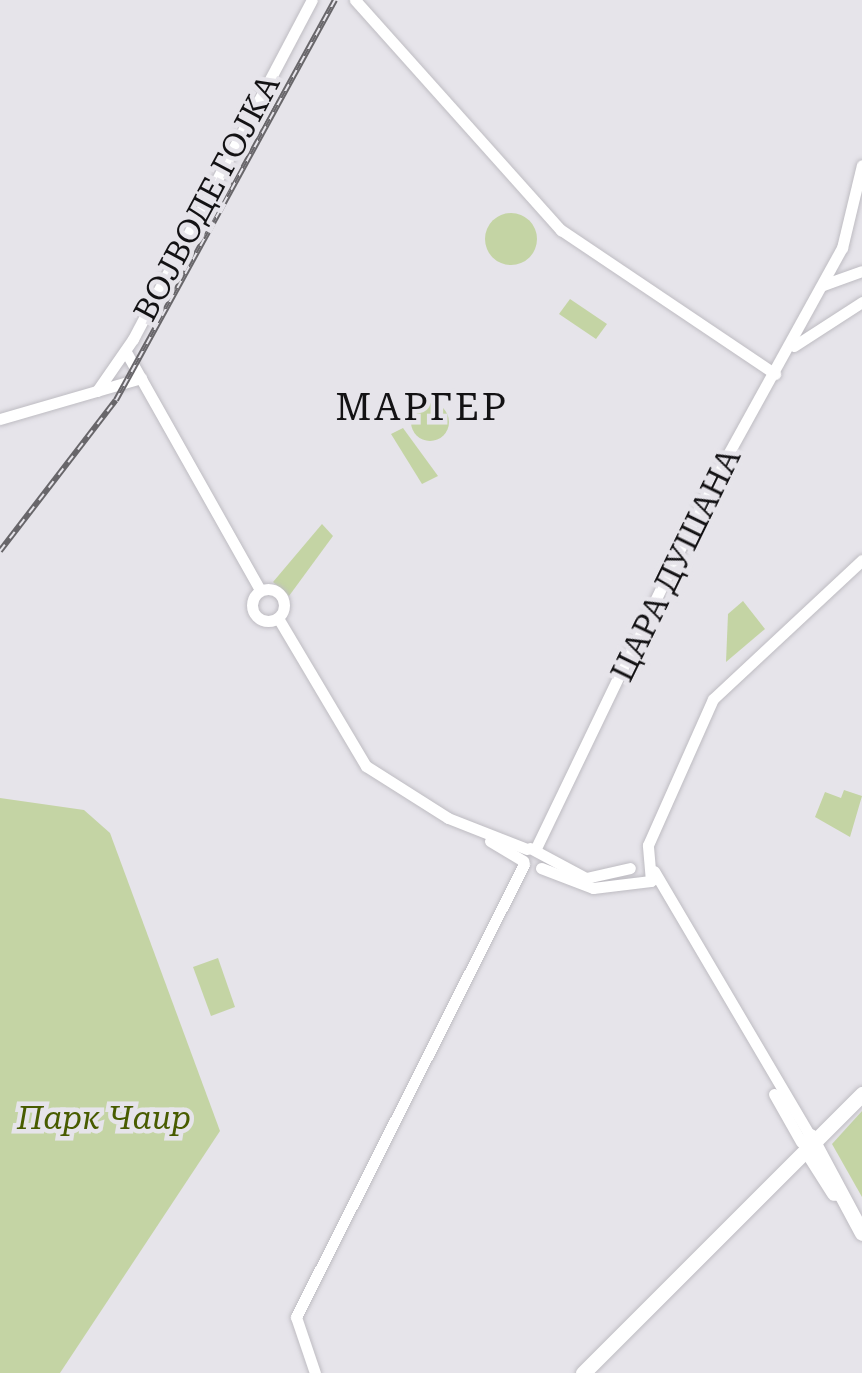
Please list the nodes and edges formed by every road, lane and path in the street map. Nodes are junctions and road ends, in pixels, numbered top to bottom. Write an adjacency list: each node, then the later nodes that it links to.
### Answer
1 (312, 0): 8 (street, ВОЈВОДЕ ГОЈКА)
2 (355, 0): 10 (street)
3 (862, 165): 5 (street, ЦАРА ДУШАНА)
4 (862, 271): 5 (street)
5 (822, 285): 7 (street); 9 (street, ЦАРА ДУШАНА)
6 (862, 302): 7 (street)
7 (841, 310): 9 (street)
8 (126, 352): 11 (street); 12 (street, ВОЈВОДЕ ГОЈКА)
9 (788, 353): 10 (street, ЦАРА ДУШАНА)
10 (775, 374): 17 (street, ЦАРА ДУШАНА)
11 (141, 378): 12 (street); 15 (street)
12 (96, 391): 13 (street)
13 (0, 419)
14 (862, 560): 18 (street)
15 (260, 590): 16 (street); 16 (street)
16 (278, 618): 17 (street)
17 (533, 859): 19 (street); 20 (street); 27 (street, ЦАРА ДУШАНА)
18 (652, 867): 19 (street); 21 (street); 22 (street)
19 (630, 868): 20 (street)
20 (633, 882): 21 (street)
21 (647, 884): 22 (street)
22 (670, 900): 25 (street)
23 (862, 1086): 25 (main road)
24 (862, 1094): 25 (main road)
25 (808, 1142): 26 (main road); 28 (main road)
26 (862, 1234)
27 (315, 1373)
28 (583, 1373)

